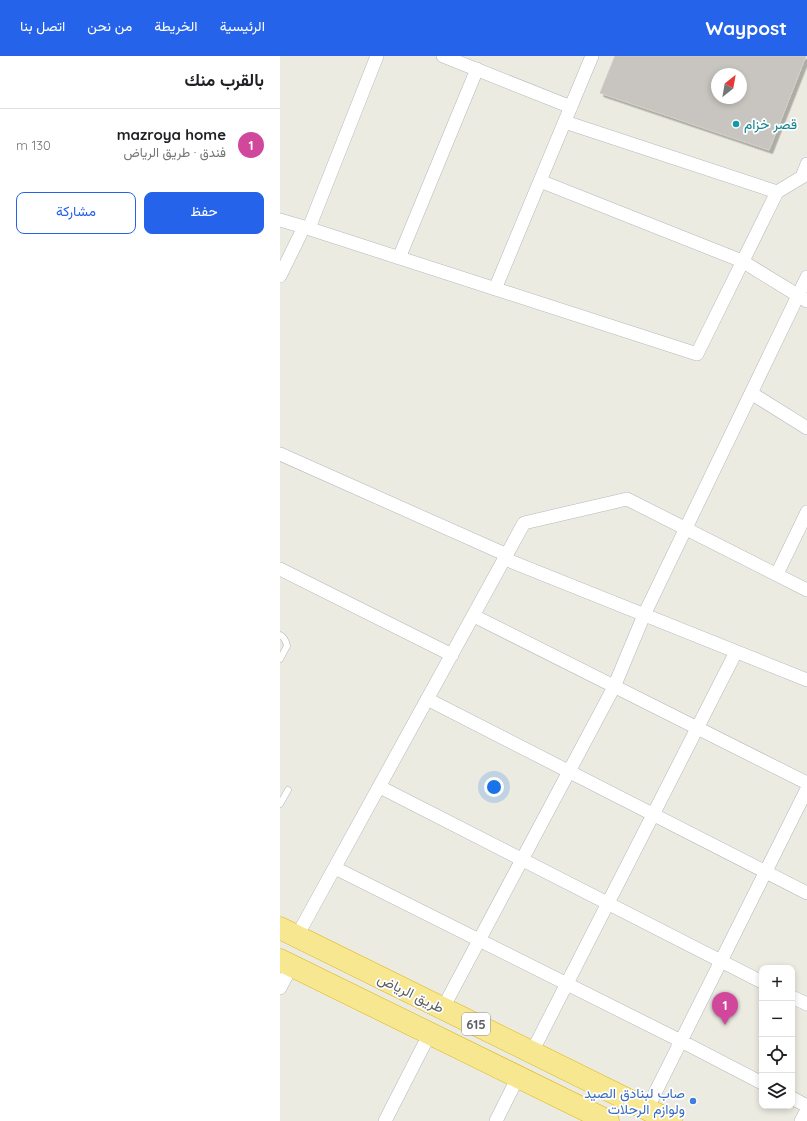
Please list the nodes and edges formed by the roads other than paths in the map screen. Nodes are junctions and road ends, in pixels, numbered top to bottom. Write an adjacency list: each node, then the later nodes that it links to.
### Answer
1 (377, 56): 12 (street)
2 (443, 56): 4 (street)
3 (592, 56): 5 (street)
4 (477, 69): 5 (street); 13 (street)
5 (571, 107): 6 (street)
6 (565, 122): 9 (street); 10 (street)
7 (807, 164): 8 (street)
8 (804, 178): 10 (street)
9 (540, 181): 14 (street); 17 (street)
10 (777, 192): 14 (street)
11 (280, 220): 12 (street)
12 (307, 228): 13 (street); 15 (street)
13 (399, 258): 17 (street)
14 (742, 261): 17 (street); 18 (street)
15 (280, 276)
16 (807, 276): 18 (street)
17 (495, 288)
18 (802, 298): 19 (street)
19 (751, 393): 20 (street); 23 (street)
20 (807, 428)
21 (280, 454): 24 (street)
22 (807, 512): 26 (street)
23 (686, 528): 24 (street); 26 (street); 28 (street)
24 (506, 557): 28 (street); 29 (street)
25 (280, 569): 32 (street)
26 (777, 574): 27 (street)
27 (807, 590)
28 (644, 615): 31 (street); 35 (street)
29 (474, 616): 32 (street); 35 (street)
30 (280, 635): 33 (lane)
31 (736, 652): 34 (street); 37 (street)
32 (452, 655): 36 (street)
33 (280, 659)
34 (807, 680)
35 (614, 687): 37 (street); 38 (street)
36 (427, 699): 38 (street); 40 (street)
37 (697, 728): 39 (street); 44 (street)
38 (570, 771): 44 (street); 45 (street)
39 (807, 783)
40 (380, 787): 45 (street); 46 (street)
41 (807, 789): 47 (street)
42 (288, 790): 43 (lane)
43 (280, 804)
44 (653, 814): 47 (street); 49 (street)
45 (522, 860): 49 (street); 51 (street)
46 (335, 868): 50 (street); 51 (street)
47 (766, 872): 48 (street); 52 (street)
48 (807, 893)
49 (608, 903): 52 (street); 55 (street)
50 (289, 932): 59 (highway, طريق الرياض / 615)
51 (480, 940): 55 (street); 59 (street)
52 (721, 961): 54 (street); 61 (street)
53 (286, 962): 56 (street); 60 (highway, طريق الرياض / 615)
54 (759, 980)
55 (567, 984): 61 (street); 62 (street)
56 (280, 988)
57 (795, 998): 58 (street)
58 (807, 1004)
59 (443, 1008): 62 (highway, طريق الرياض / 615)
60 (430, 1033): 63 (highway, طريق الرياض / 615); 69 (street)
61 (681, 1041): 64 (street); 67 (street)
62 (532, 1052): 67 (highway, طريق الرياض / 615)
63 (518, 1077): 70 (street); 71 (highway, طريق الرياض / 615)
64 (759, 1081)
65 (795, 1100): 66 (street)
66 (807, 1106)
67 (647, 1109): 72 (highway, طريق الرياض / 615)
68 (807, 1110): 73 (street)
69 (385, 1121)
70 (496, 1121)
71 (608, 1121)
72 (671, 1121)
73 (801, 1121)

